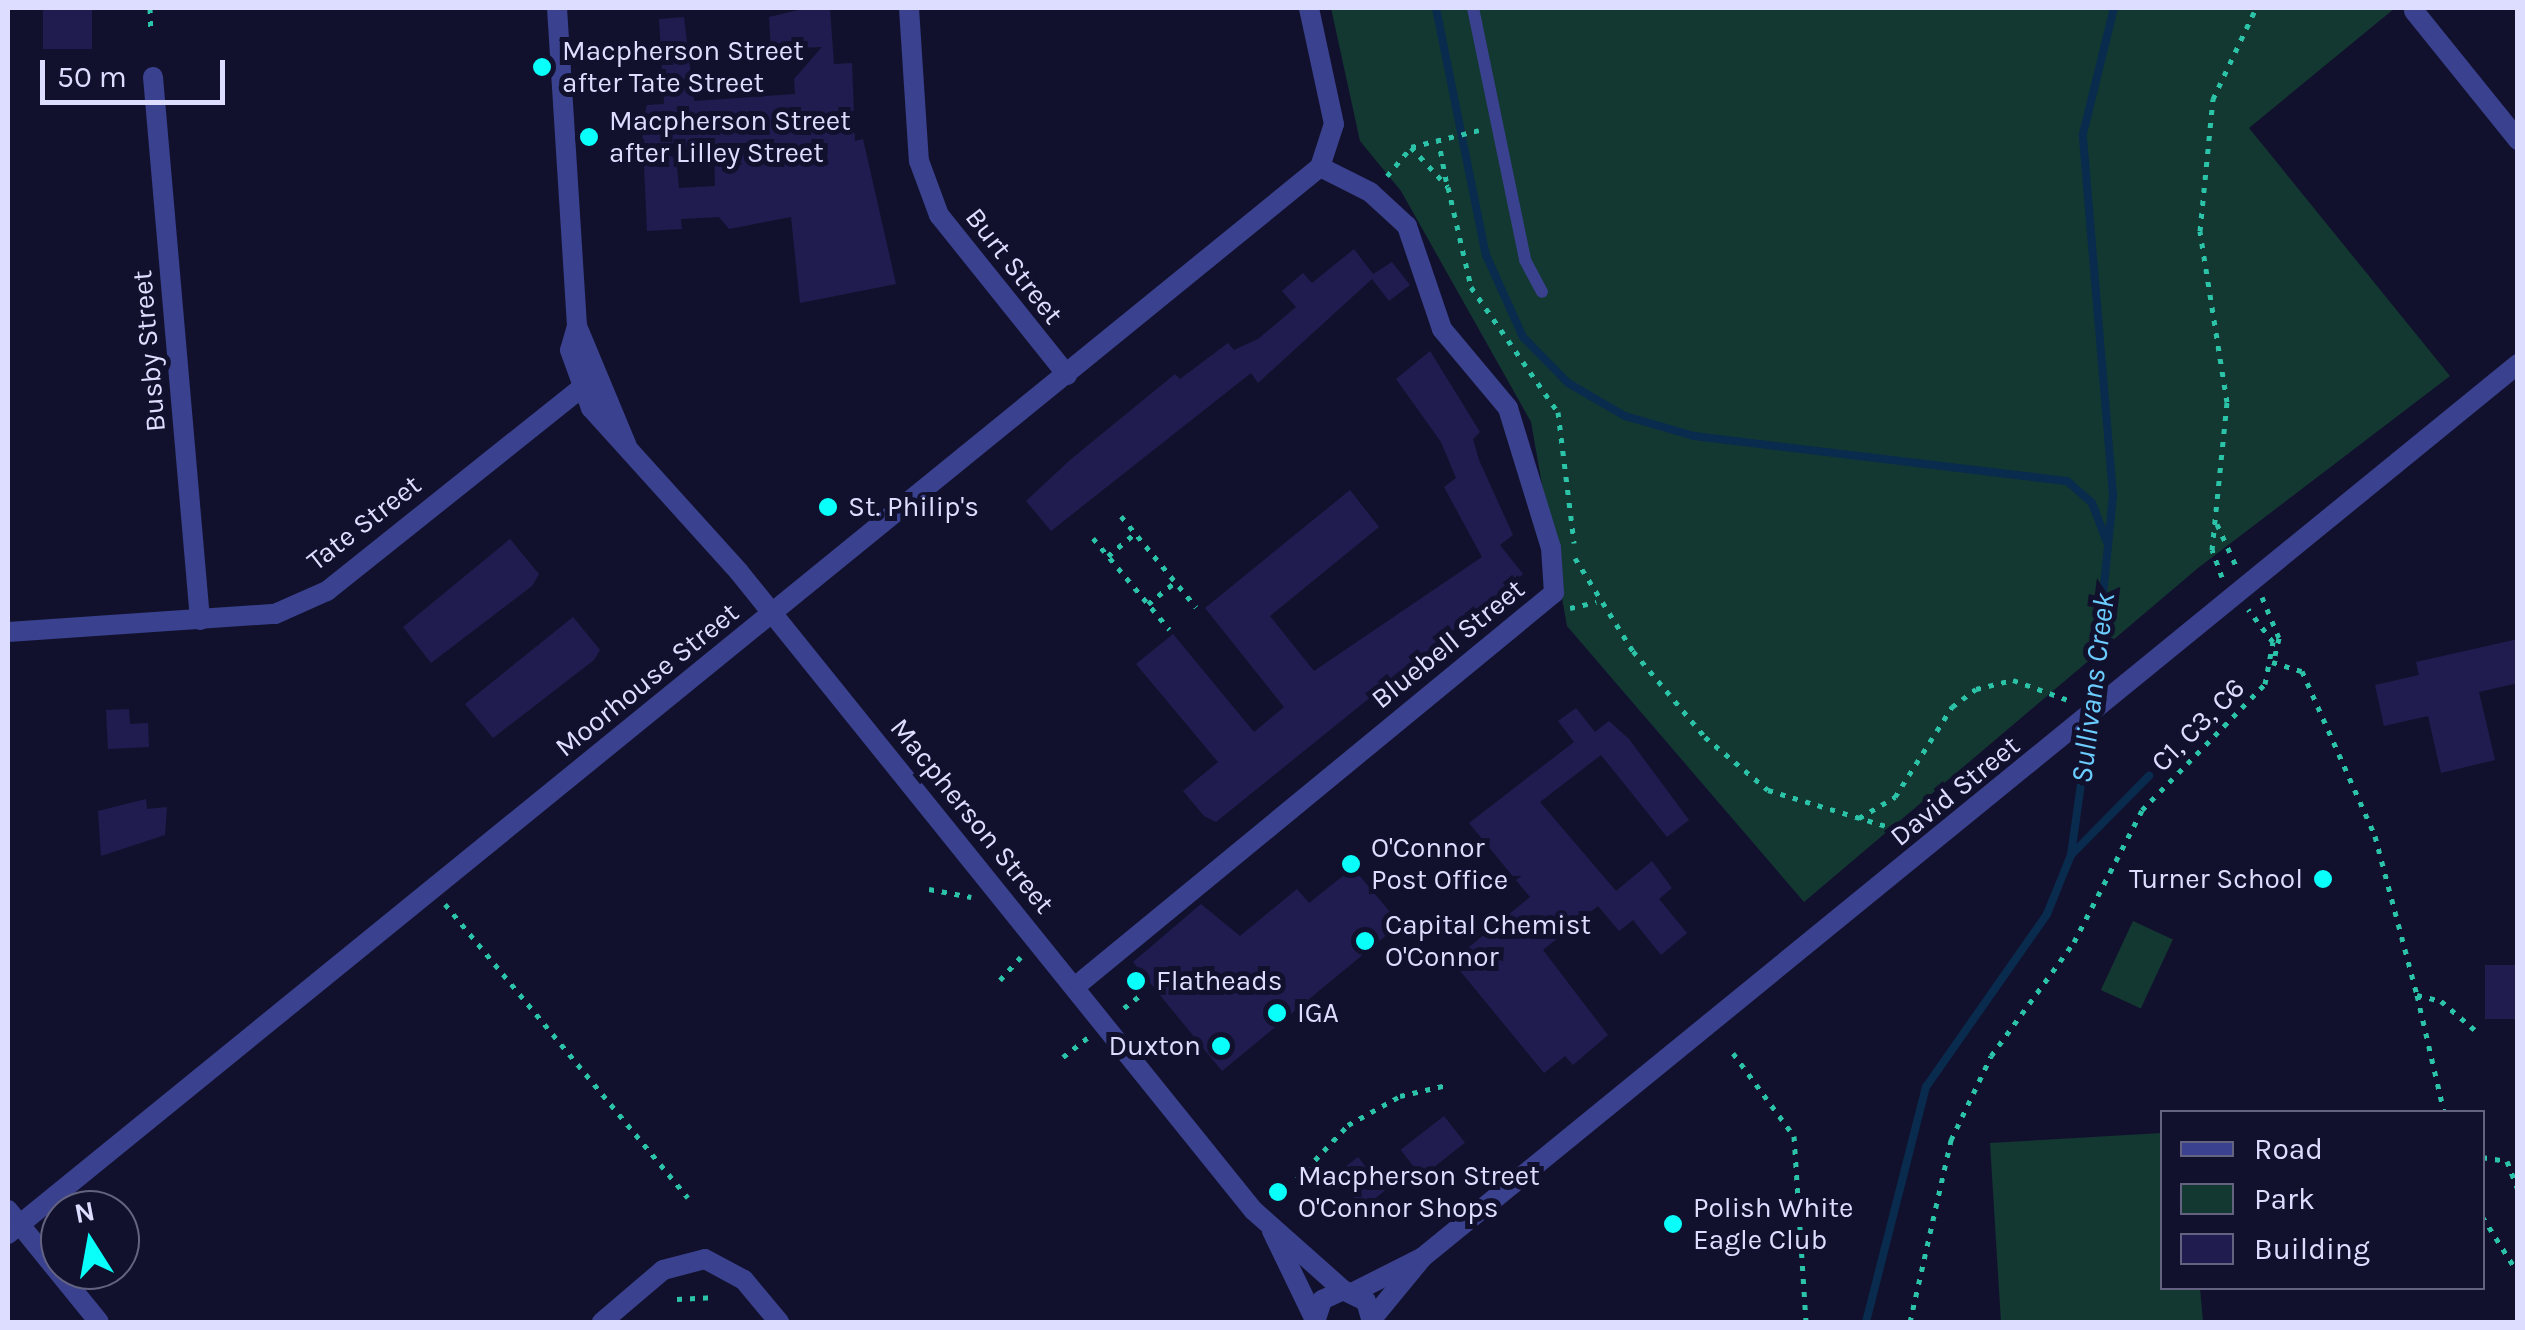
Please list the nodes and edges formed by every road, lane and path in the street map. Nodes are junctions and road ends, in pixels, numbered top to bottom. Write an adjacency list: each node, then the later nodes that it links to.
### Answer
1 (150, 8): 8 (path)
2 (557, 8): 20 (street, Macpherson Street)
3 (909, 8): 19 (street, Burt Street)
4 (1309, 8): 14 (street)
5 (1473, 8): 10 (lane)
6 (2256, 8): 22 (path, C1, C3, C6)
7 (2414, 11): 12 (street)
8 (151, 33)
9 (153, 77): 36 (street, Busby Street)
10 (1489, 128): 11 (path); 17 (lane)
11 (1440, 138): 13 (path); 16 (path)
12 (2518, 140)
13 (1411, 147): 15 (path); 16 (path)
14 (1320, 167): 19 (street, Moorhouse Street); 25 (street, Bluebell Street)
15 (1383, 182)
16 (1448, 186): 27 (path)
17 (1542, 292)
18 (2518, 364): 30 (street, David Street)
19 (1067, 375): 35 (street, Moorhouse Street)
20 (588, 381): 35 (street, Macpherson Street); 36 (street, Tate Street)
21 (1121, 516): 23 (path)
22 (2217, 520): 28 (path); 30 (path, C1, C3, C6)
23 (1135, 534): 26 (path); 29 (path)
24 (1093, 538): 26 (path)
25 (1551, 548): 27 (path); 48 (street, Bluebell Street)
26 (1108, 556): 32 (path)
27 (1574, 556): 31 (path)
28 (2239, 570)
29 (1175, 582): 32 (path); 33 (path)
30 (2248, 594): 39 (path, C1, C3, C6); 39 (path); 65 (street, David Street)
31 (1596, 602): 34 (path); 41 (path)
32 (1148, 604): 37 (path)
33 (1196, 606)
34 (1562, 613)
35 (772, 614): 43 (street, Moorhouse Street); 48 (street, Macpherson Street)
36 (200, 620): 38 (street, Tate Street)
37 (1168, 629)
38 (8, 632)
39 (2272, 662): 50 (path); 76 (path, C1, C3, C6)
40 (2071, 701): 41 (path)
41 (1857, 819): 42 (path)
42 (1908, 833)
43 (434, 889): 61 (path); 63 (street, Moorhouse Street)
44 (929, 890): 45 (path)
45 (982, 903)
46 (1012, 941): 47 (path)
47 (1000, 980)
48 (1076, 986): 64 (street, Macpherson Street)
49 (1143, 993): 51 (path)
50 (2417, 995): 52 (path); 57 (path)
51 (1124, 1008)
52 (2475, 1030)
53 (1092, 1034): 55 (path)
54 (1733, 1052): 75 (path)
55 (1063, 1057)
56 (1447, 1086): 59 (path)
57 (2444, 1110)
58 (2485, 1157): 60 (path)
59 (1297, 1179)
60 (2518, 1189)
61 (688, 1198)
62 (2485, 1221): 66 (path)
63 (11, 1223): 72 (street)
64 (1269, 1225): 67 (street, Macpherson Street); 70 (street, Macpherson Street)
65 (1423, 1257): 67 (street, David Street); 71 (street, David Street)
66 (2518, 1273)
67 (1348, 1291): 70 (street, David Street); 71 (street, Macpherson Street)
68 (716, 1297): 69 (path)
69 (677, 1299)
70 (1314, 1320)
71 (1372, 1321)
72 (99, 1322)
73 (602, 1322): 74 (street)
74 (779, 1322)
75 (1806, 1322)
76 (1910, 1322)

